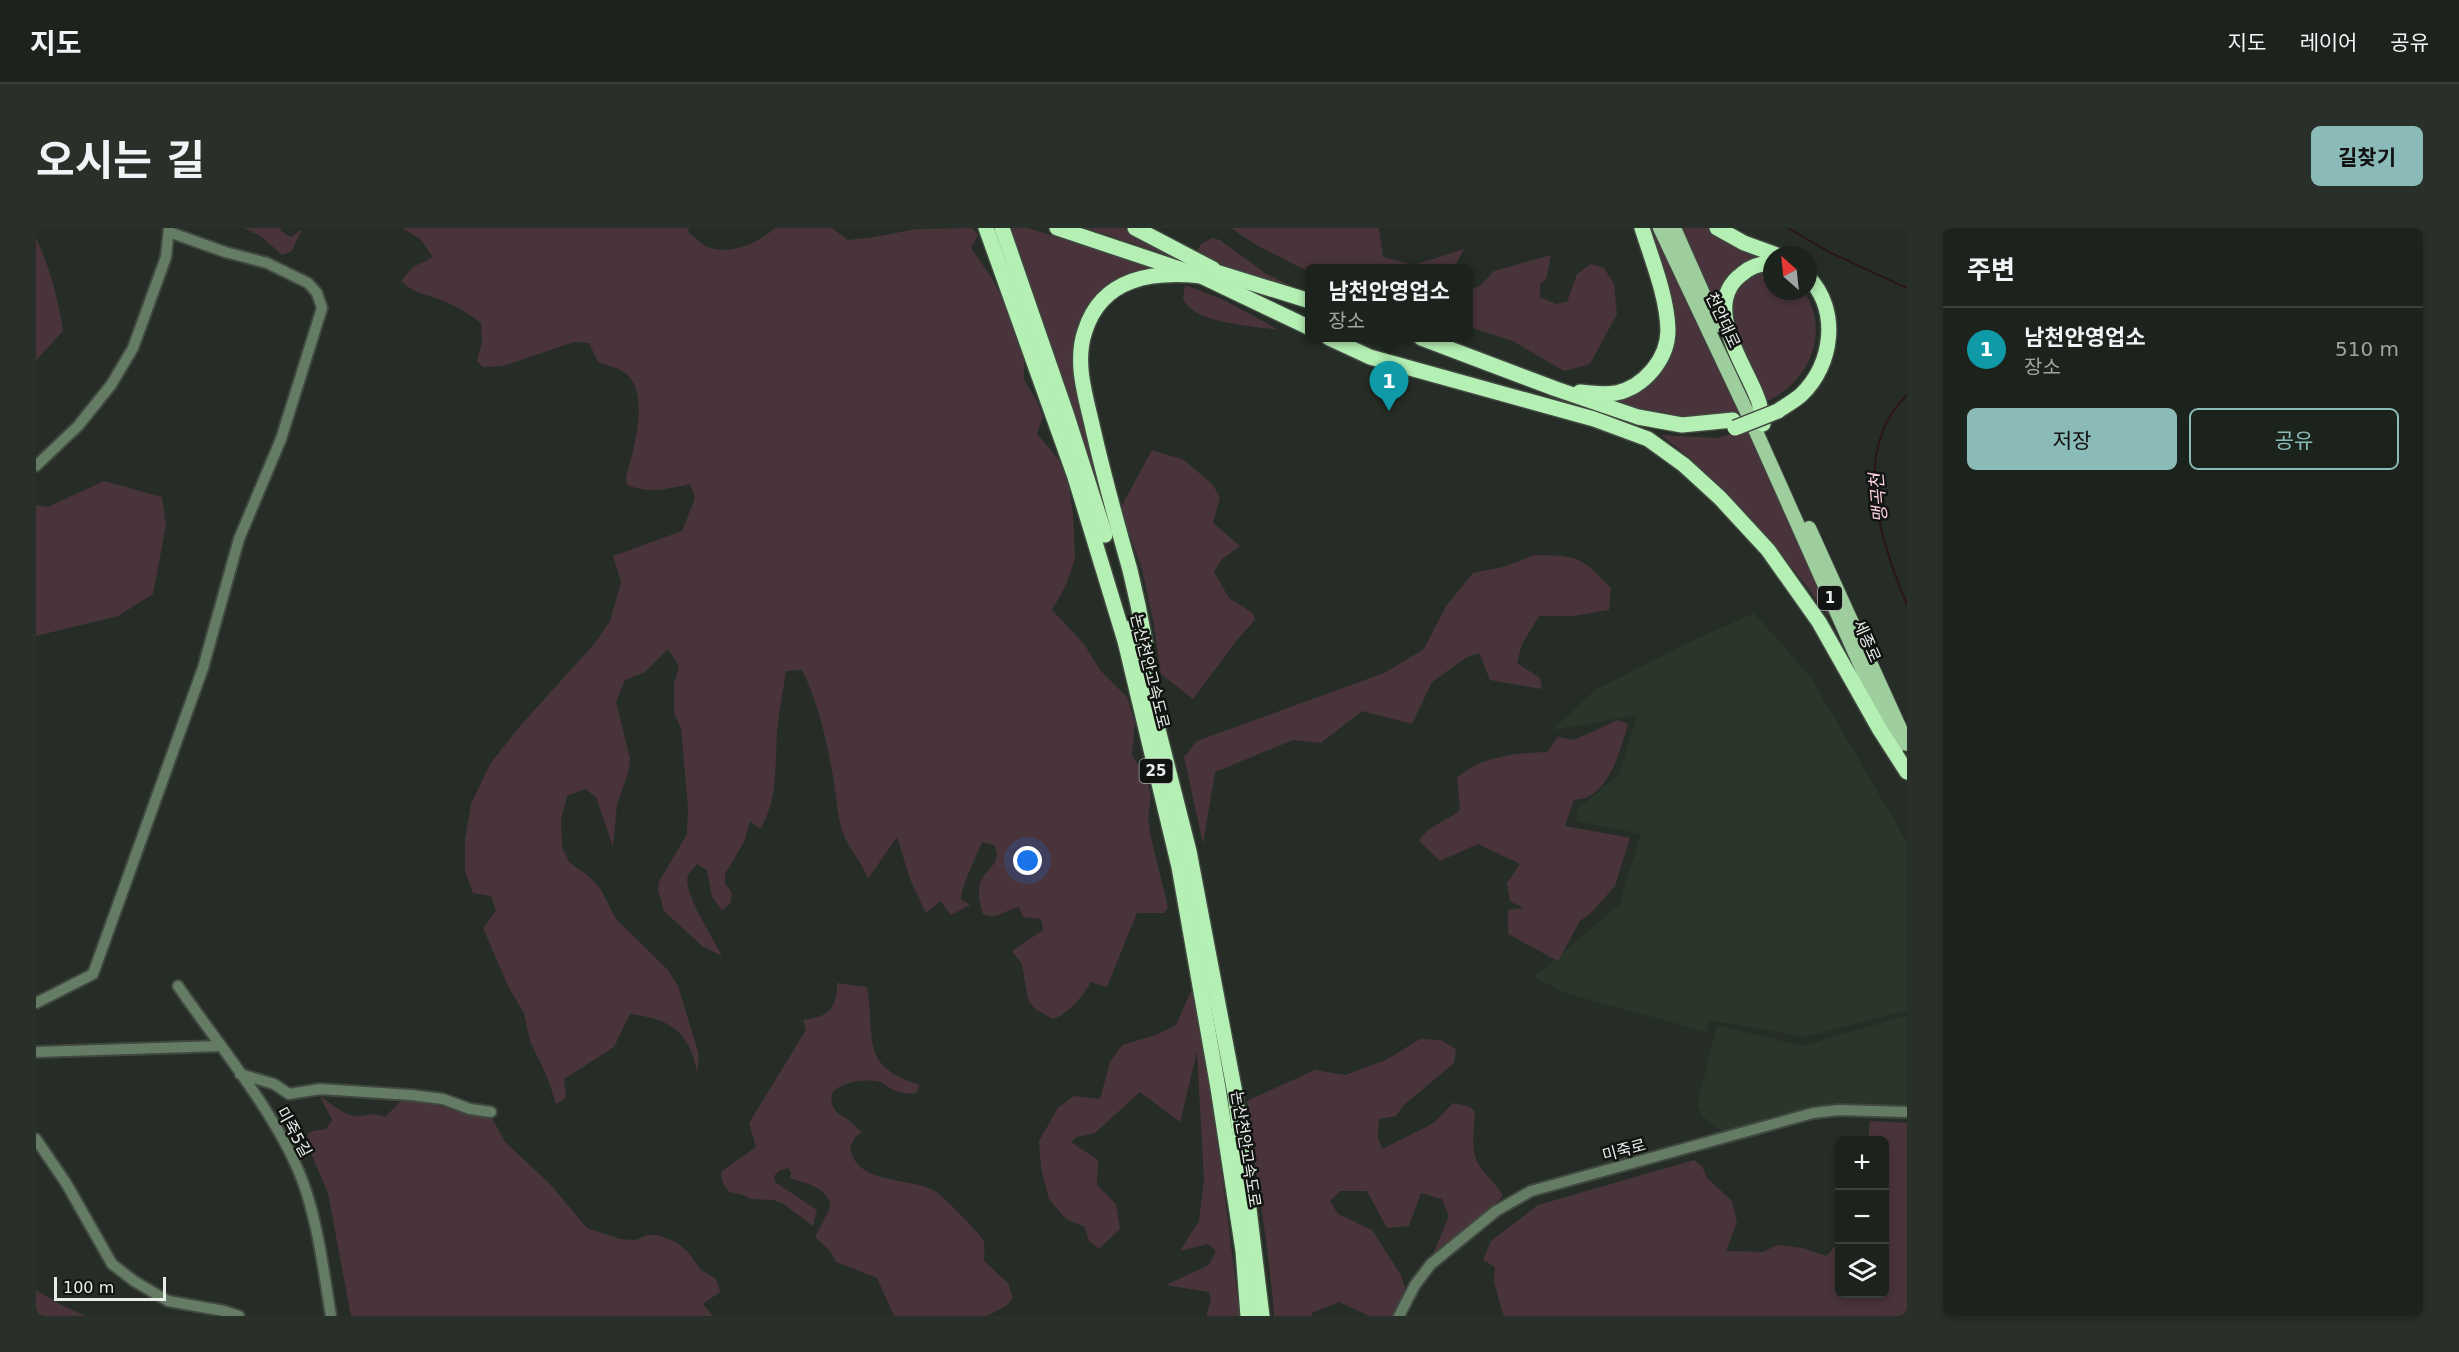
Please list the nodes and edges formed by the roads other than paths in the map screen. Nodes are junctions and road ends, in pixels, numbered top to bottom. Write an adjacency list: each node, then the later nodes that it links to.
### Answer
1 (1002, 228): 28 (highway, 논산천안고속도로 / 25)
2 (1057, 228): 13 (highway)
3 (1083, 228): 14 (highway)
4 (1135, 228): 14 (highway)
5 (1642, 228): 21 (highway)
6 (1659, 228): 25 (main road, 천안대로 / 1)
7 (1674, 228): 25 (main road, 천안대로 / 1)
8 (1717, 228): 11 (highway)
9 (169, 230): 26 (street); 31 (street)
10 (989, 235): 40 (highway, 논산천안고속도로 / 25)
11 (1763, 250)
12 (1763, 265): 25 (highway)
13 (1201, 276): 18 (highway); 28 (highway)
14 (1226, 276): 16 (highway)
15 (1817, 290): 22 (highway)
16 (1305, 300)
17 (1814, 300): 22 (highway)
18 (1305, 326)
19 (1338, 342): 23 (highway)
20 (1432, 342): 21 (highway)
21 (1556, 389): 24 (highway)
22 (1776, 407): 24 (highway, bridge)
23 (1594, 419): 24 (highway); 29 (highway)
24 (1734, 424)
25 (1759, 426): 27 (main road, 세종로 / 1); 29 (main road, 세종로 / 1)
26 (36, 466)
27 (1907, 744)
28 (1164, 748): 41 (highway, 논산천안고속도로 / 25)
29 (1907, 770)
30 (178, 986): 32 (street, 미죽5길)
31 (36, 1003)
32 (220, 1046): 33 (street); 34 (street, 미죽5길)
33 (36, 1052)
34 (240, 1074): 35 (street); 39 (street, 미죽5길)
35 (491, 1112)
36 (1907, 1112): 42 (street, 미죽로)
37 (36, 1139): 38 (street)
38 (239, 1316)
39 (331, 1316)
40 (1248, 1316)
41 (1262, 1316)
42 (1400, 1316)

